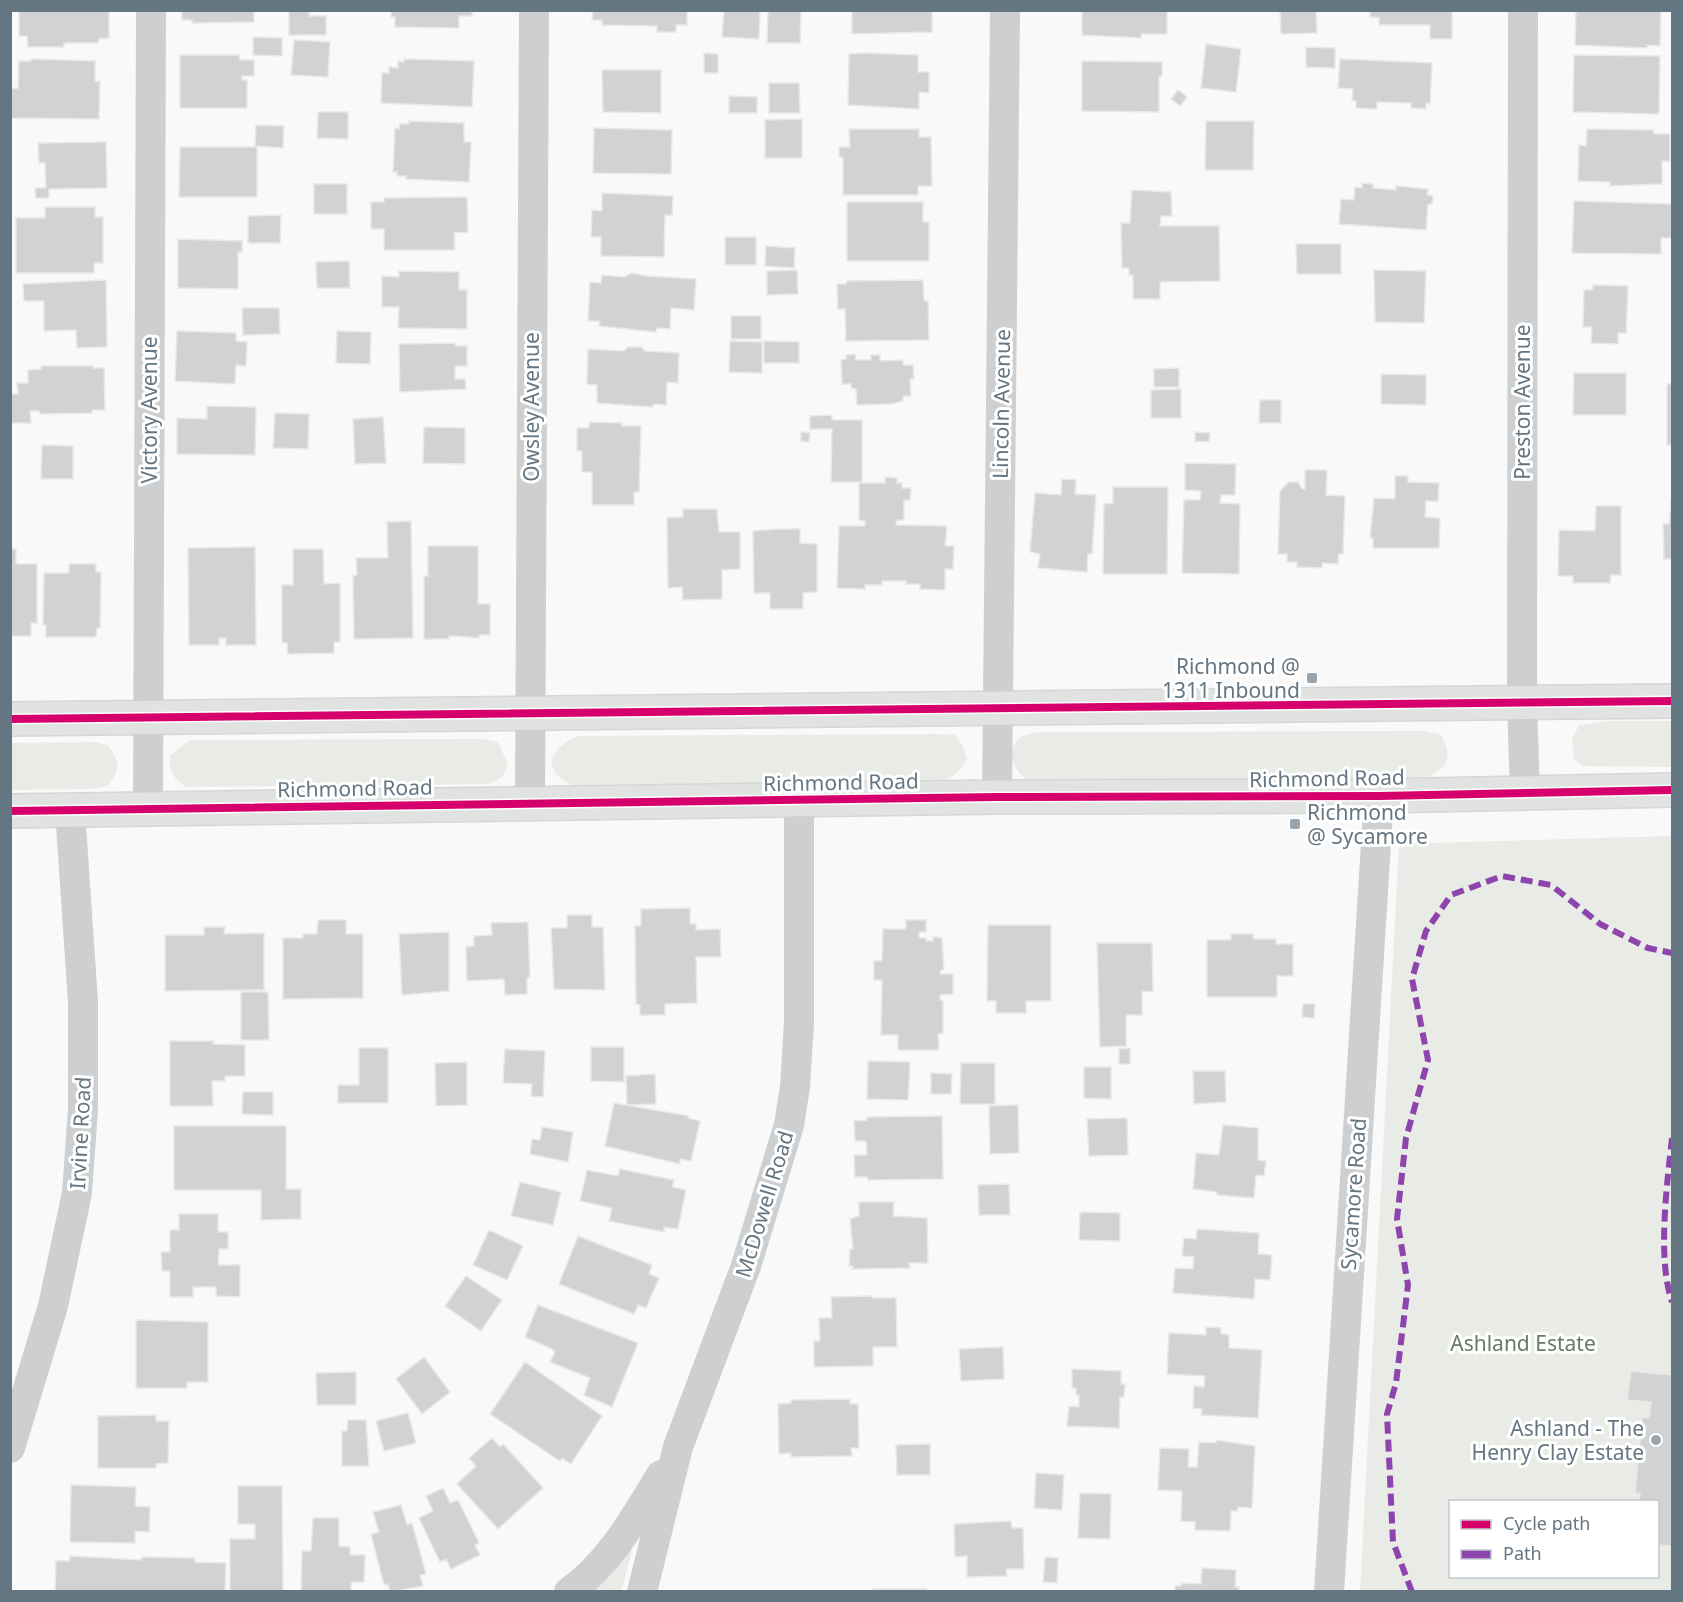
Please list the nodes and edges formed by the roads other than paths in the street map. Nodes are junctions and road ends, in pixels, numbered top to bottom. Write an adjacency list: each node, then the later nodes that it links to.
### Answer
1 (151, 10): 9 (street, Victory Avenue)
2 (534, 10): 8 (street, Owsley Avenue)
3 (1005, 10): 7 (street, Lincoln Avenue)
4 (1522, 10): 6 (street, Preston Avenue)
5 (1672, 701): 6 (main road)
6 (1522, 702): 7 (main road); 12 (street, Preston Avenue)
7 (998, 709): 8 (main road); 14 (street, Lincoln Avenue)
8 (529, 712): 9 (main road); 16 (street, Owsley Avenue)
9 (147, 717): 10 (main road); 17 (street, Victory Avenue)
10 (10, 719)
11 (1672, 790): 12 (main road, Richmond Road)
12 (1525, 793): 13 (main road, Richmond Road)
13 (1379, 796): 14 (main road, Richmond Road); 24 (street, Sycamore Road)
14 (997, 797): 15 (main road, Richmond Road)
15 (799, 801): 16 (main road, Richmond Road); 20 (street, McDowell Road)
16 (530, 803): 17 (main road, Richmond Road)
17 (148, 809): 18 (main road, Richmond Road)
18 (70, 810): 19 (main road, Richmond Road); 21 (street, Irvine Road)
19 (10, 811)
20 (678, 1447): 22 (street); 23 (street, McDowell Road)
21 (10, 1448)
22 (569, 1592)
23 (642, 1592)
24 (1329, 1592)

